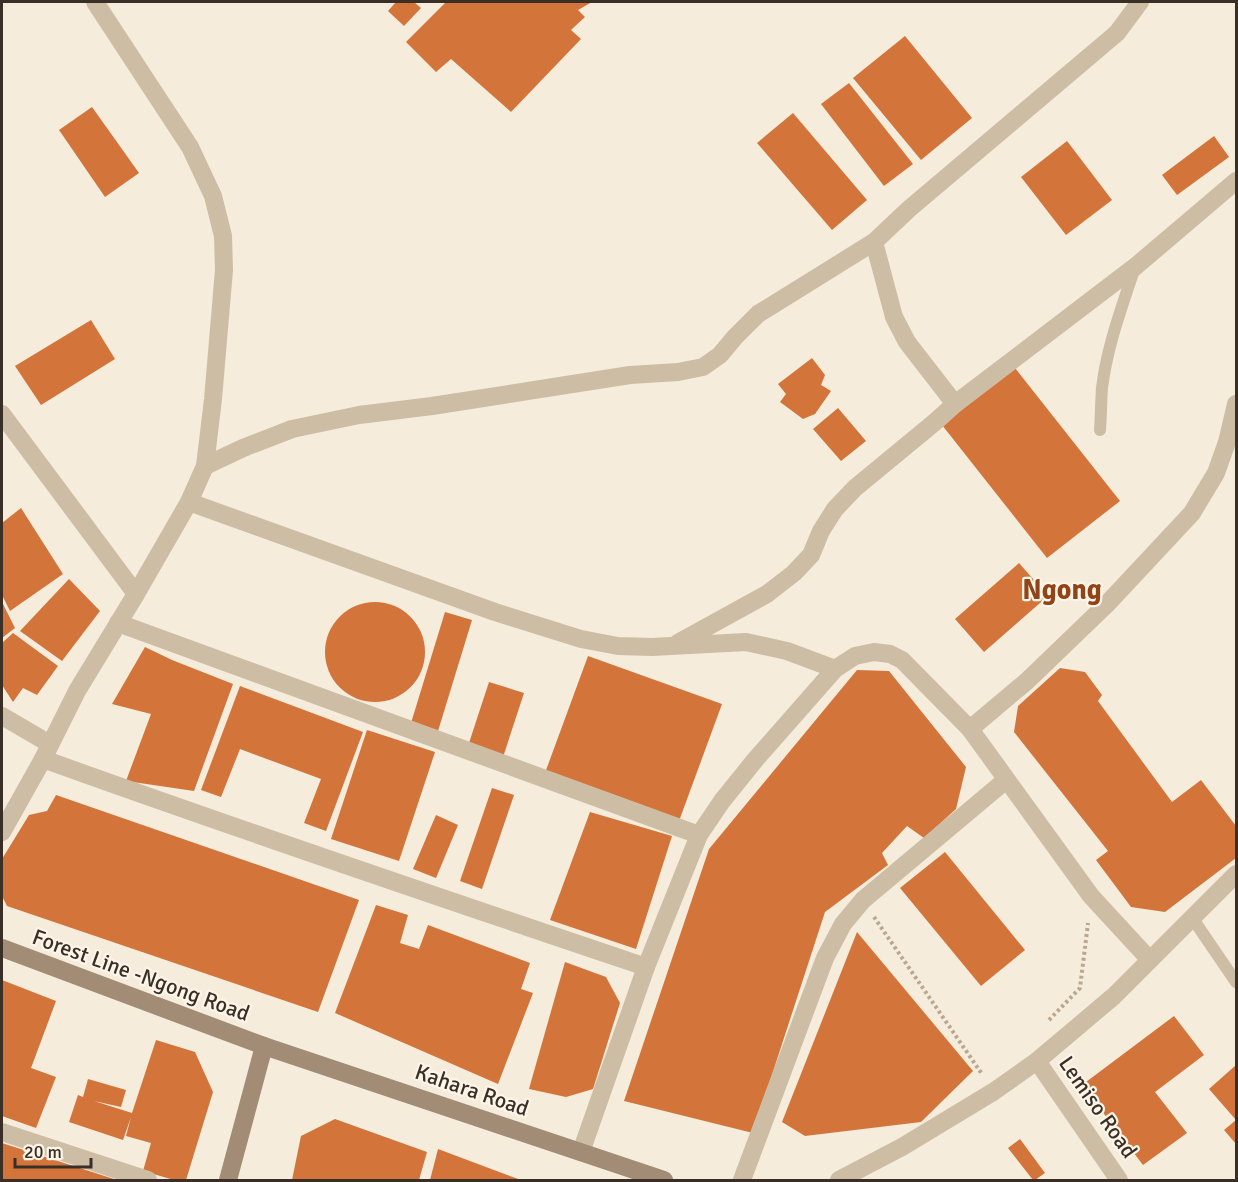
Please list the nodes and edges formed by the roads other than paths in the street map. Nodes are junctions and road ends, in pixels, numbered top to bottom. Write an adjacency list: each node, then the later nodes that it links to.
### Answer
1 (94, 2): 10 (street)
2 (1140, 2): 4 (street)
3 (1236, 181): 5 (street)
4 (874, 242): 6 (street); 10 (street)
5 (1136, 266): 6 (street); 9 (lane)
6 (955, 404): 14 (street)
7 (1236, 404): 17 (street)
8 (2, 414): 12 (street)
9 (1100, 430)
10 (205, 466): 11 (street)
11 (189, 502): 12 (street); 14 (street)
12 (136, 594): 13 (street)
13 (118, 623): 18 (street); 21 (street)
14 (674, 646): 15 (street)
15 (835, 669): 17 (street); 21 (street)
16 (2, 716): 18 (street)
17 (970, 729): 19 (street)
18 (46, 751): 20 (street); 26 (street)
19 (1006, 780): 25 (street); 35 (street)
20 (2, 832)
21 (699, 835): 26 (street)
22 (1236, 874): 23 (street)
23 (1193, 919): 25 (street); 27 (lane)
24 (2, 948): 28 (main road, Forest Line -Ngong Road)
25 (1149, 959): 29 (street)
26 (646, 967): 31 (street)
27 (1236, 982)
28 (264, 1046): 31 (main road, Kahara Road); 33 (main road)
29 (1037, 1061): 36 (street); 37 (street, Lemiso Road)
30 (2, 1132): 32 (street)
31 (581, 1152): 34 (main road, Kahara Road)
32 (148, 1180)
33 (228, 1180)
34 (664, 1180)
35 (742, 1180)
36 (839, 1180)
37 (1119, 1180)

